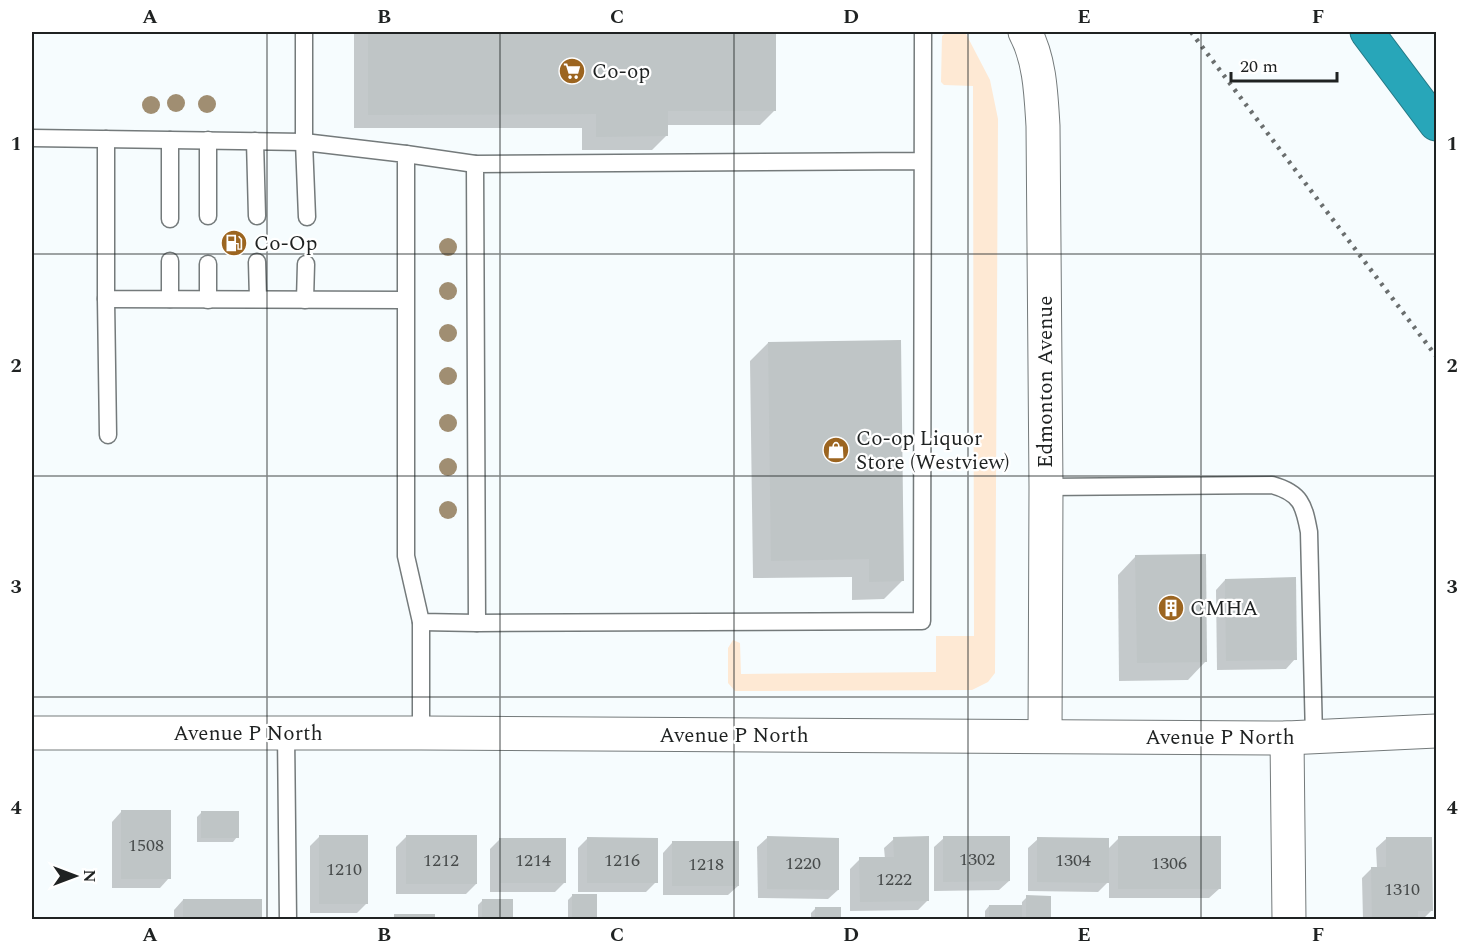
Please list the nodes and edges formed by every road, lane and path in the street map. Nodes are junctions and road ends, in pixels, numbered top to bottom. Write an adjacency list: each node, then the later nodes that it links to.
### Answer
1 (304, 32): 11 (lane)
2 (923, 32): 13 (lane)
3 (1025, 32): 30 (street, Edmonton Avenue)
4 (1366, 32): 5 (highway)
5 (1437, 124)
6 (32, 138): 7 (lane)
7 (106, 139): 8 (lane); 23 (lane)
8 (170, 140): 9 (lane); 18 (lane)
9 (208, 140): 10 (lane); 15 (lane)
10 (255, 141): 11 (lane); 16 (lane)
11 (304, 141): 12 (lane); 17 (lane)
12 (406, 154): 14 (lane); 28 (lane)
13 (922, 161): 14 (lane); 32 (lane)
14 (475, 164): 32 (lane)
15 (208, 216)
16 (257, 216)
17 (307, 217)
18 (170, 219)
19 (170, 261): 24 (lane)
20 (257, 262): 26 (lane)
21 (208, 264): 25 (lane)
22 (306, 264): 27 (lane)
23 (106, 299): 24 (lane); 29 (lane)
24 (170, 300): 25 (lane)
25 (208, 300): 26 (lane)
26 (258, 300): 27 (lane)
27 (305, 300): 28 (lane)
28 (405, 300): 31 (lane)
29 (108, 435)
30 (1046, 487): 37 (street, Edmonton Avenue); 38 (lane)
31 (421, 622): 32 (lane); 36 (lane)
32 (477, 623)
33 (1437, 731): 38 (street, Avenue P North)
34 (32, 733): 35 (street, Avenue P North)
35 (286, 733): 36 (street, Avenue P North); 39 (lane)
36 (421, 733): 37 (street, Avenue P North)
37 (1045, 736): 38 (street, Avenue P North)
38 (1301, 738): 40 (street)
39 (288, 920)
40 (1289, 920)

